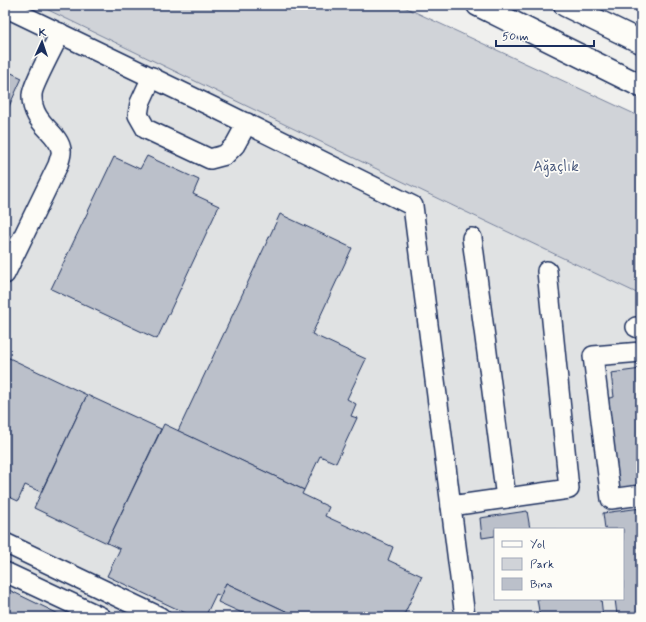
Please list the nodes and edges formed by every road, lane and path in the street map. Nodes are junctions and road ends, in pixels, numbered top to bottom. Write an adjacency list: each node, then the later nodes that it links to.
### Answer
1 (478, 5): 7 (highway)
2 (565, 5): 5 (highway)
3 (5, 7): 4 (street)
4 (60, 33): 6 (street); 11 (street)
5 (641, 42)
6 (152, 78): 8 (street); 8 (street)
7 (641, 86)
8 (247, 123): 15 (street)
9 (472, 238): 14 (street)
10 (547, 271): 14 (street)
11 (5, 274)
12 (641, 352): 13 (street)
13 (641, 495)
14 (506, 498): 15 (street)
15 (451, 506): 20 (street)
16 (5, 543): 19 (street)
17 (5, 572): 18 (street)
18 (101, 617)
19 (160, 617)
20 (465, 617)

